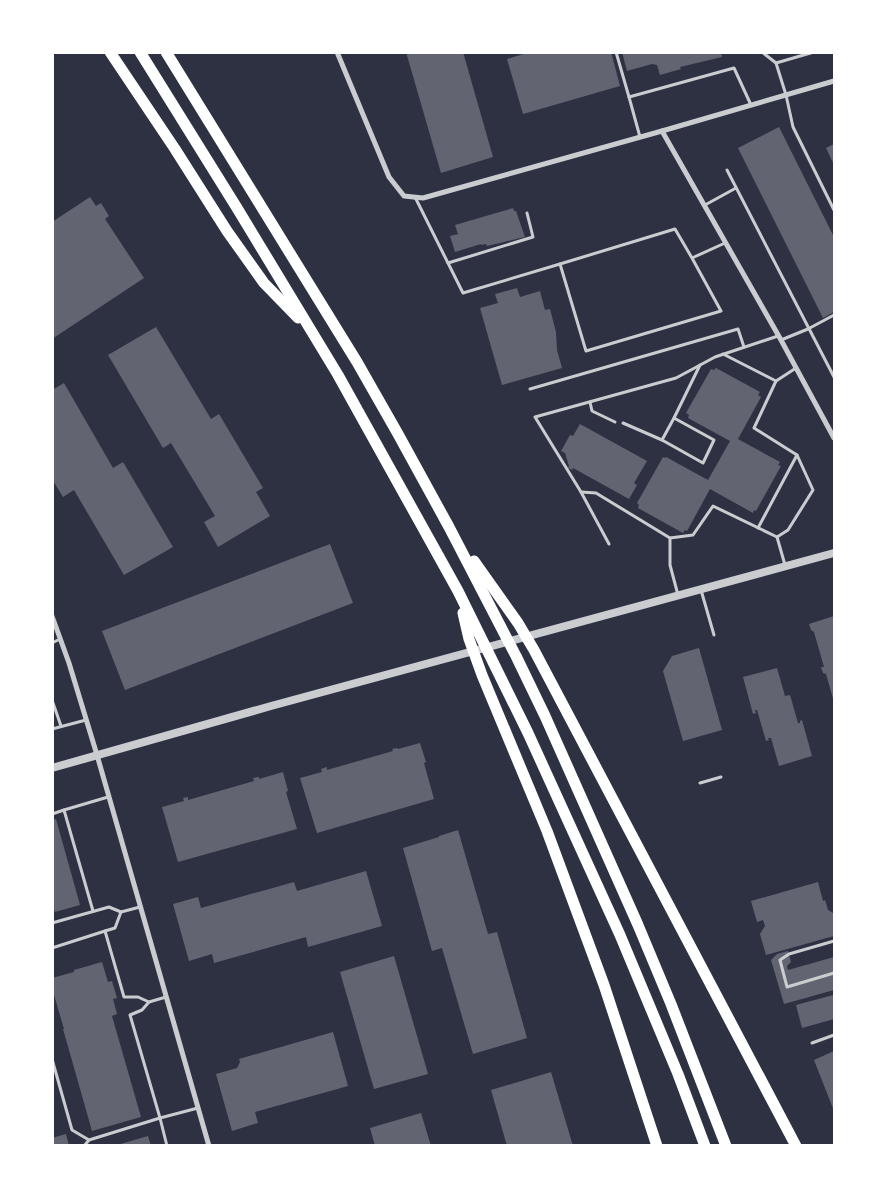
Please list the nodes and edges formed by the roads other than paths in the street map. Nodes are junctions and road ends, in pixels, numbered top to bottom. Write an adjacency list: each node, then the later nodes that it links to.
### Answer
1 (110, 52): 29 (highway)
2 (140, 52): 29 (highway)
3 (166, 52): 11 (highway)
4 (176, 52): 11 (highway)
5 (337, 52): 19 (street)
6 (616, 52): 13 (lane)
7 (762, 52): 9 (lane)
8 (814, 52): 9 (lane)
9 (776, 63): 12 (lane)
10 (834, 81): 12 (street)
11 (193, 95): 46 (highway)
12 (786, 95): 14 (street); 21 (lane)
13 (629, 97): 14 (lane); 16 (lane)
14 (751, 105): 15 (street)
15 (662, 132): 16 (street); 20 (street)
16 (640, 137): 19 (street)
17 (727, 170): 18 (lane)
18 (736, 188): 20 (lane); 28 (lane)
19 (415, 197): 25 (lane)
20 (704, 205): 23 (street)
21 (834, 210)
22 (527, 213): 25 (lane)
23 (726, 243): 24 (lane); 30 (street)
24 (692, 258): 26 (lane); 26 (lane)
25 (448, 263): 26 (lane)
26 (560, 264)
27 (834, 315): 28 (lane)
28 (808, 329): 30 (lane); 35 (lane)
29 (313, 333): 54 (highway)
30 (780, 338): 31 (lane); 34 (street)
31 (744, 347): 32 (lane); 37 (lane)
32 (722, 354): 33 (lane); 36 (lane)
33 (700, 364): 38 (lane); 39 (lane)
34 (796, 368): 36 (lane); 42 (street)
35 (834, 377)
36 (776, 381): 44 (lane)
37 (530, 389)
38 (590, 402): 40 (lane); 45 (lane)
39 (674, 418): 43 (lane); 43 (lane)
40 (615, 422)
41 (623, 423): 43 (lane)
42 (834, 437)
43 (662, 440)
44 (797, 455): 47 (lane); 48 (lane)
45 (581, 492): 49 (lane); 50 (lane)
46 (449, 527): 92 (highway); 93 (highway)
47 (758, 528): 48 (lane); 49 (lane)
48 (777, 537): 52 (lane)
49 (670, 538): 55 (lane)
50 (609, 544)
51 (834, 553): 52 (street)
52 (785, 566): 53 (street)
53 (700, 589): 55 (street); 57 (lane)
54 (458, 591): 90 (highway); 91 (highway)
55 (678, 595): 64 (street)
56 (52, 616): 58 (street)
57 (714, 635)
58 (61, 639): 59 (lane); 61 (street)
59 (52, 643)
60 (52, 700): 62 (lane)
61 (87, 720): 62 (lane); 64 (street)
62 (61, 726): 63 (lane)
63 (52, 729)
64 (97, 755): 65 (street); 68 (street)
65 (52, 768)
66 (721, 777): 67 (lane)
67 (700, 783)
68 (109, 797): 69 (lane); 71 (street)
69 (64, 810): 70 (lane); 72 (lane)
70 (52, 814)
71 (141, 907): 73 (lane); 79 (street)
72 (93, 911): 73 (lane); 74 (lane)
73 (121, 912): 75 (lane)
74 (52, 923)
75 (105, 932): 77 (lane); 80 (lane)
76 (834, 941): 78 (lane)
77 (52, 948)
78 (834, 973)
79 (166, 997): 80 (lane); 84 (street)
80 (149, 1002): 85 (lane)
81 (834, 1035): 82 (lane)
82 (812, 1043)
83 (52, 1059): 86 (lane)
84 (198, 1108): 85 (lane); 89 (street)
85 (160, 1118): 86 (lane); 88 (lane)
86 (89, 1140): 87 (lane)
87 (84, 1146)
88 (167, 1146)
89 (209, 1146)
90 (657, 1146)
91 (705, 1146)
92 (726, 1146)
93 (795, 1146)

